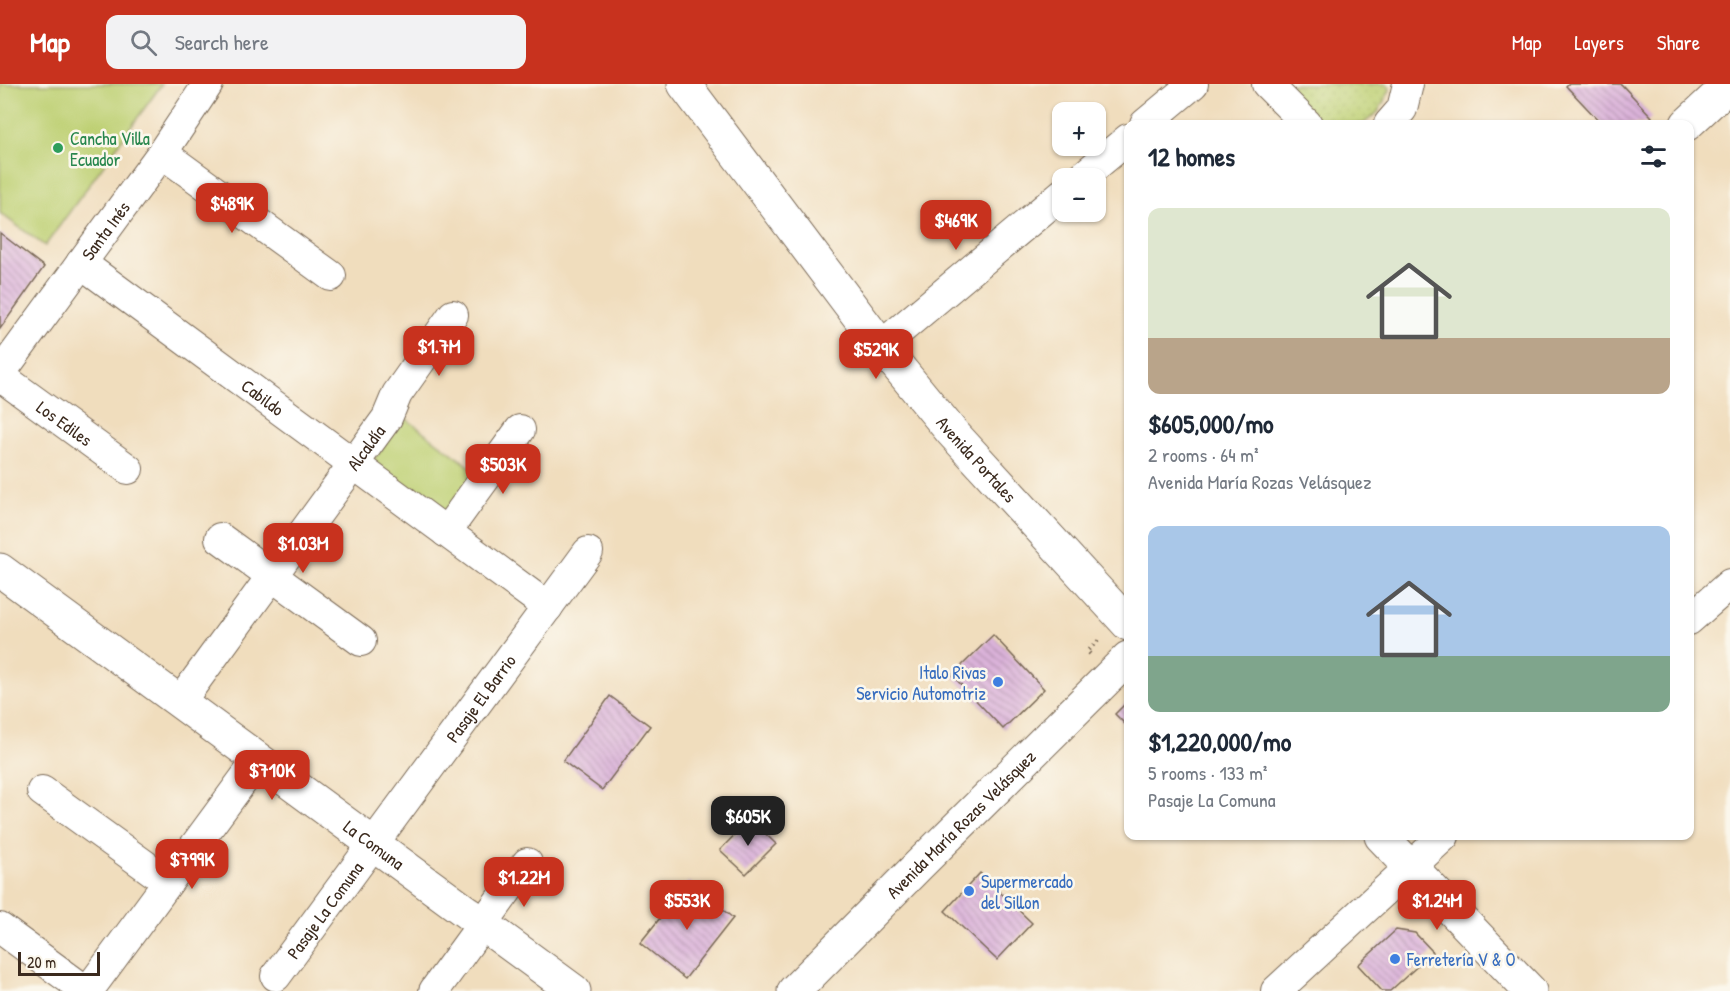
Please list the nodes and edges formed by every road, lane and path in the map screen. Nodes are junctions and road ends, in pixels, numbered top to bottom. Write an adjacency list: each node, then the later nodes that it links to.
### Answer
1 (208, 84): 12 (street, Santa Inés)
2 (684, 84): 18 (main road, Avenida Portales)
3 (1193, 84): 7 (street)
4 (1268, 84): 8 (street)
5 (1408, 84): 9 (street)
6 (1730, 84): 10 (main road)
7 (1150, 120)
8 (1303, 120)
9 (1396, 120)
10 (1691, 120)
11 (1124, 142): 13 (street)
12 (162, 153): 15 (street, Santa Inés); 16 (street)
13 (1093, 168)
14 (1052, 202): 18 (street)
15 (81, 263): 19 (street, Santa Inés); 21 (street, Cabildo)
16 (331, 276)
17 (453, 315): 21 (street, Alcaldía)
18 (881, 346): 31 (main road, Avenida Portales)
19 (0, 375): 22 (street, Los Ediles)
20 (520, 430): 23 (street)
21 (354, 464): 23 (street, Cabildo); 27 (street, Alcaldía)
22 (128, 469)
23 (446, 531): 29 (street, Cabildo)
24 (220, 538): 27 (street)
25 (588, 552): 29 (street, Pasaje El Barrio)
26 (0, 570): 34 (main road, La Comuna)
27 (272, 576): 32 (street); 34 (street, Alcaldía)
28 (1730, 584): 30 (street)
29 (548, 607): 39 (street, Pasaje El Barrio)
30 (1694, 616)
31 (1124, 620)
32 (361, 641)
33 (1124, 662): 49 (main road, Avenida María Rozas Velásquez)
34 (180, 702): 35 (main road, La Comuna)
35 (258, 760): 39 (main road, La Comuna); 42 (street)
36 (42, 791): 42 (street)
37 (1385, 840): 41 (main road)
38 (1439, 840): 41 (street)
39 (374, 844): 43 (main road, La Comuna); 45 (street, Pasaje La Comuna)
40 (527, 863): 43 (street)
41 (1410, 866): 50 (street); 51 (main road)
42 (168, 882): 46 (street)
43 (483, 924): 47 (street); 48 (main road, La Comuna)
44 (0, 928): 46 (street)
45 (276, 976)
46 (87, 991)
47 (434, 991)
48 (574, 991)
49 (794, 991)
50 (1276, 991)
51 (1530, 991)

